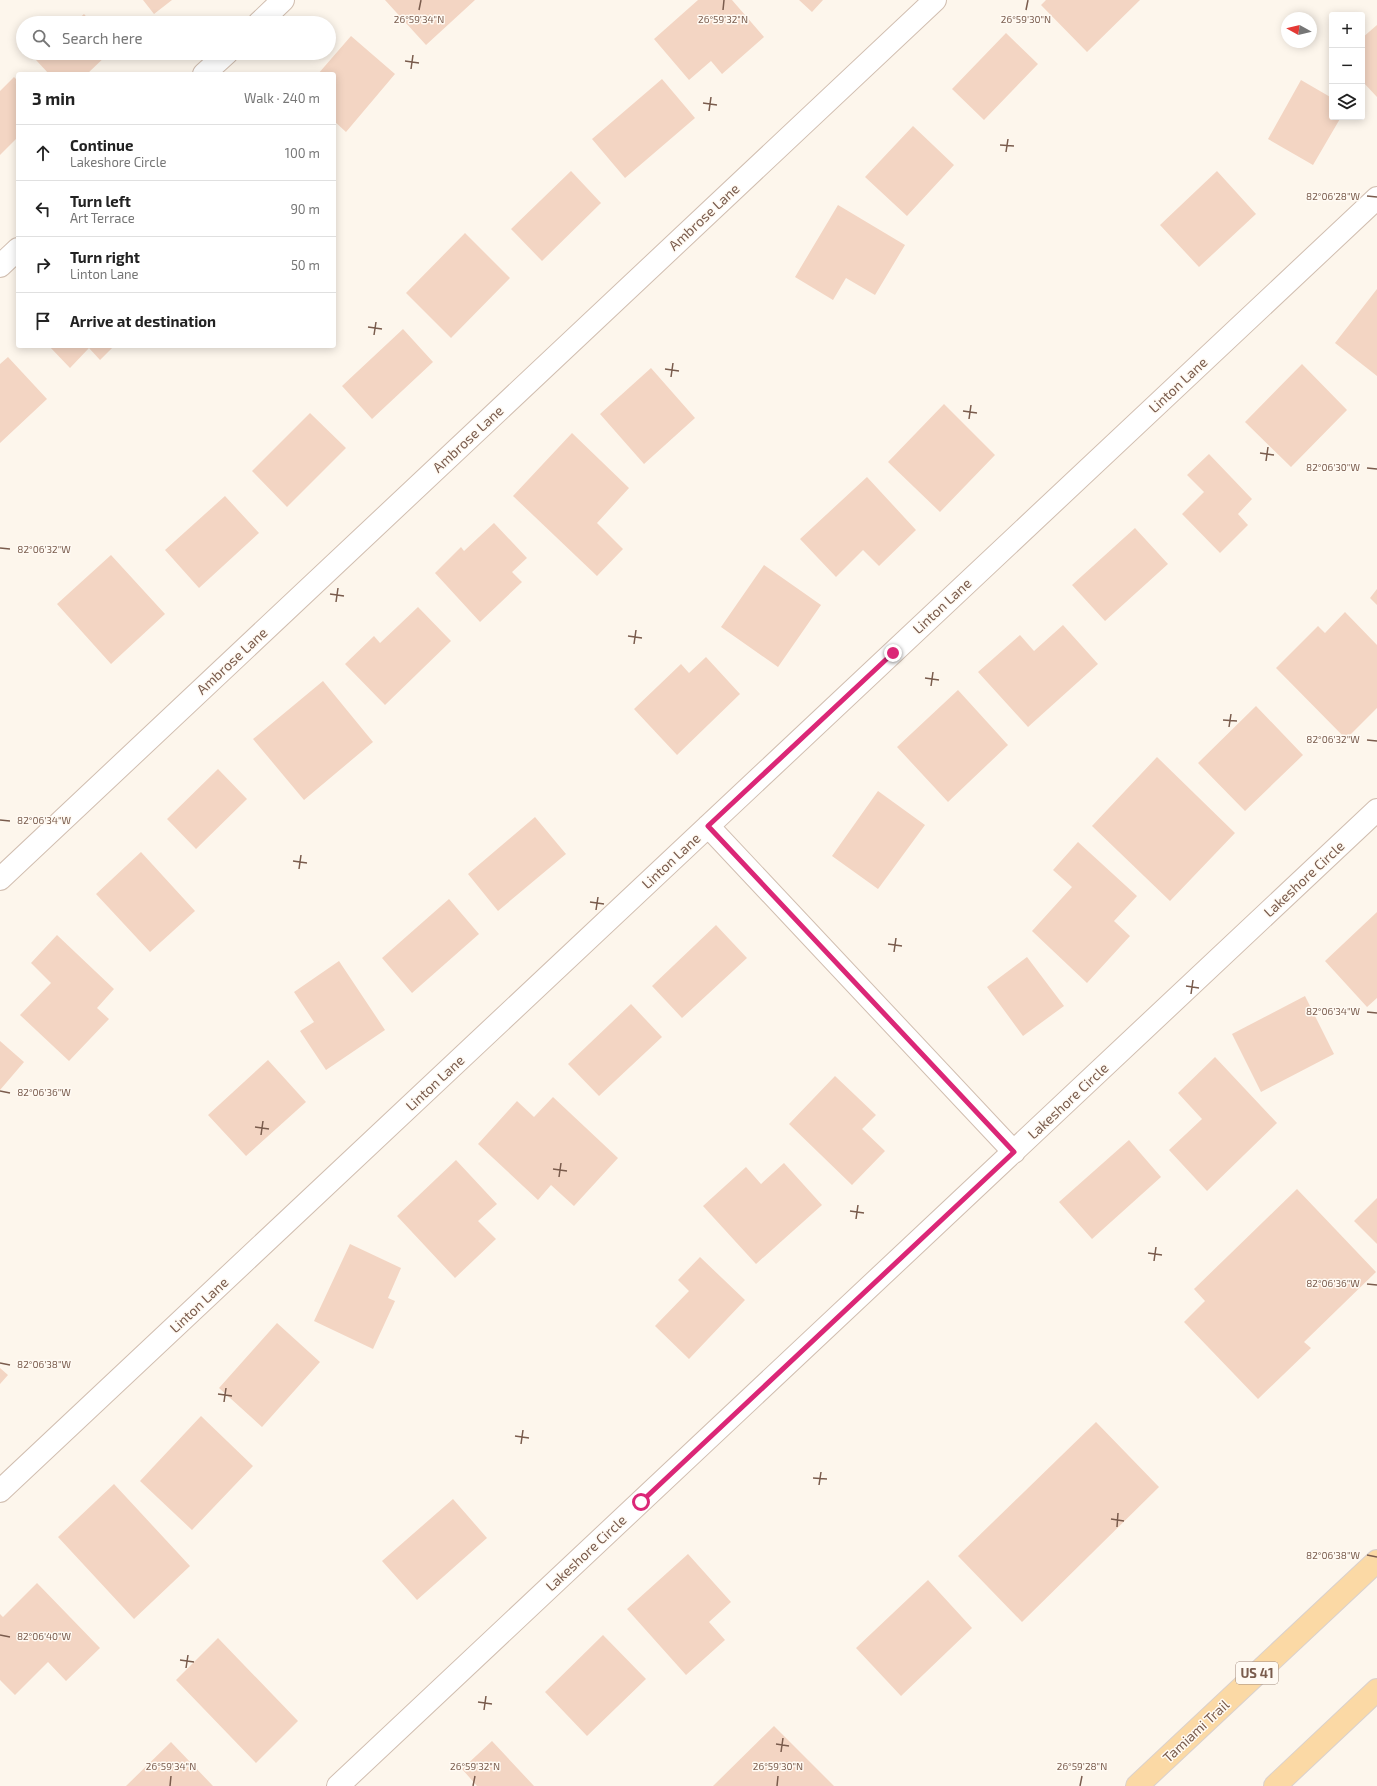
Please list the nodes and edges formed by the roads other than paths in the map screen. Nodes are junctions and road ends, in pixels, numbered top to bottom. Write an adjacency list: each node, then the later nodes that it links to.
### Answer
1 (283, 0): 3 (street)
2 (935, 0): 11 (street, Ambrose Lane)
3 (266, 16)
4 (219, 60): 5 (street)
5 (206, 72)
6 (1377, 198): 10 (street, Linton Lane)
7 (16, 251): 8 (street)
8 (0, 266)
9 (1377, 810): 12 (street, Lakeshore Circle)
10 (708, 826): 12 (street); 13 (street, Linton Lane)
11 (0, 878)
12 (1014, 1152): 16 (street, Lakeshore Circle)
13 (0, 1491)
14 (1377, 1561): 17 (main road, Tamiami Trail / US 41)
15 (1377, 1690): 18 (main road)
16 (338, 1786)
17 (1137, 1786)
18 (1275, 1786)

